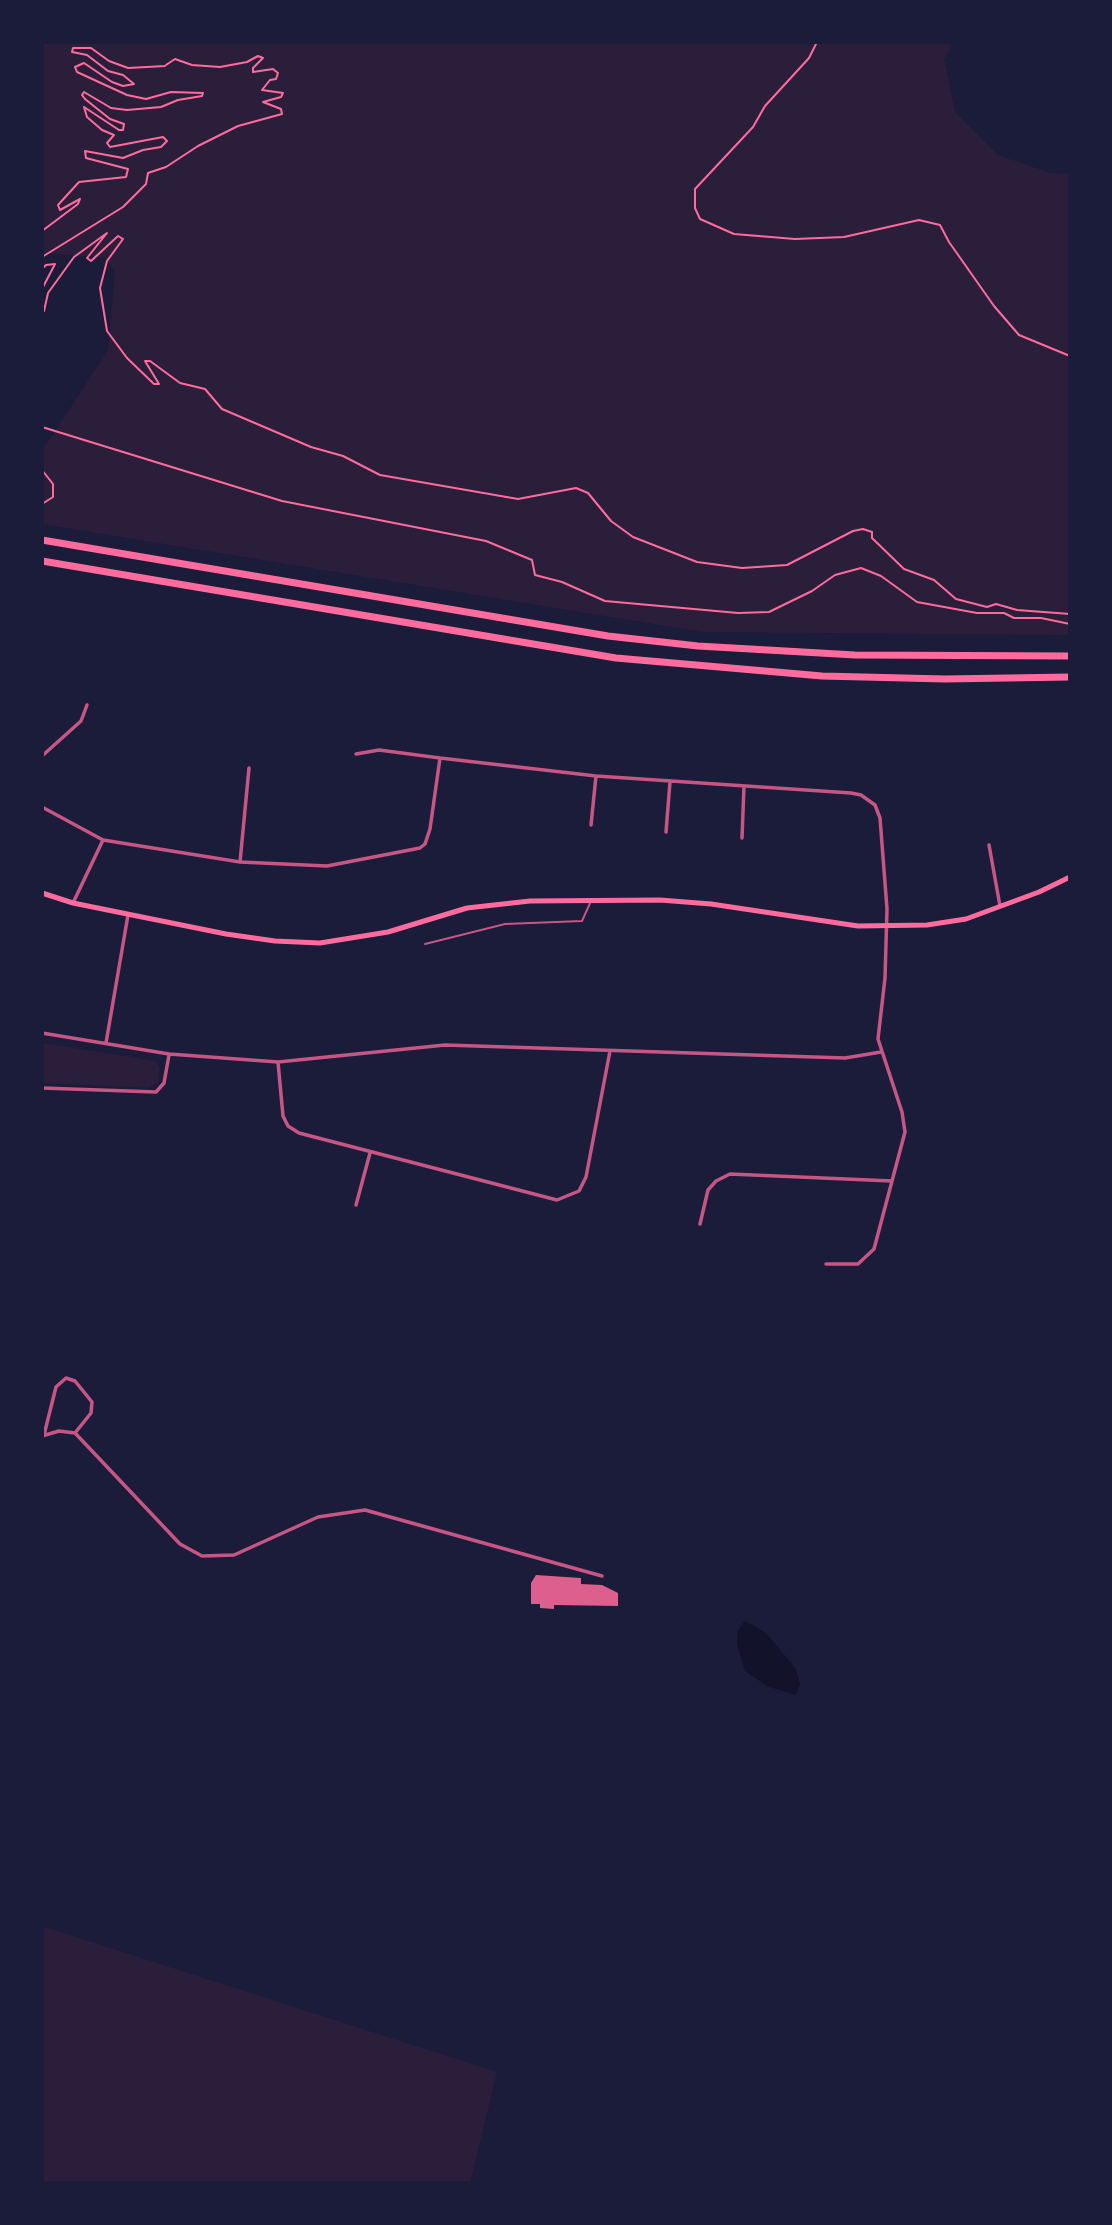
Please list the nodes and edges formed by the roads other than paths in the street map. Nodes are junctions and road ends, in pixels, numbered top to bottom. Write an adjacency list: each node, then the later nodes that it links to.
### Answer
1 (42, 540): 3 (highway)
2 (42, 561): 4 (highway)
3 (1070, 656)
4 (1070, 677)
5 (87, 705): 7 (street)
6 (356, 754): 8 (street)
7 (42, 755)
8 (440, 758): 10 (street); 19 (street)
9 (250, 768): 19 (street)
10 (596, 776): 11 (street); 14 (street)
11 (670, 782): 12 (street); 15 (street)
12 (744, 786): 16 (street); 26 (street)
13 (42, 807): 17 (street)
14 (591, 825)
15 (666, 832)
16 (742, 838)
17 (103, 840): 19 (street); 23 (street)
18 (989, 845): 24 (street)
19 (240, 862)
20 (1070, 877): 24 (main road)
21 (42, 892): 23 (main road)
22 (591, 900): 25 (main road); 26 (main road); 27 (lane)
23 (73, 904): 25 (main road)
24 (1000, 906): 26 (main road)
25 (128, 915): 29 (street)
26 (886, 928): 31 (street)
27 (425, 944)
28 (42, 1033): 29 (street)
29 (106, 1043): 32 (street)
30 (610, 1051): 31 (street); 33 (street); 35 (street)
31 (881, 1052): 36 (street)
32 (169, 1054): 33 (street); 34 (street)
33 (278, 1062): 35 (street)
34 (42, 1088)
35 (370, 1153): 37 (street)
36 (893, 1182): 38 (street); 39 (street)
37 (356, 1205)
38 (700, 1224)
39 (826, 1264)
40 (75, 1433): 41 (street); 41 (street); 42 (street)
41 (43, 1435)
42 (602, 1576)

